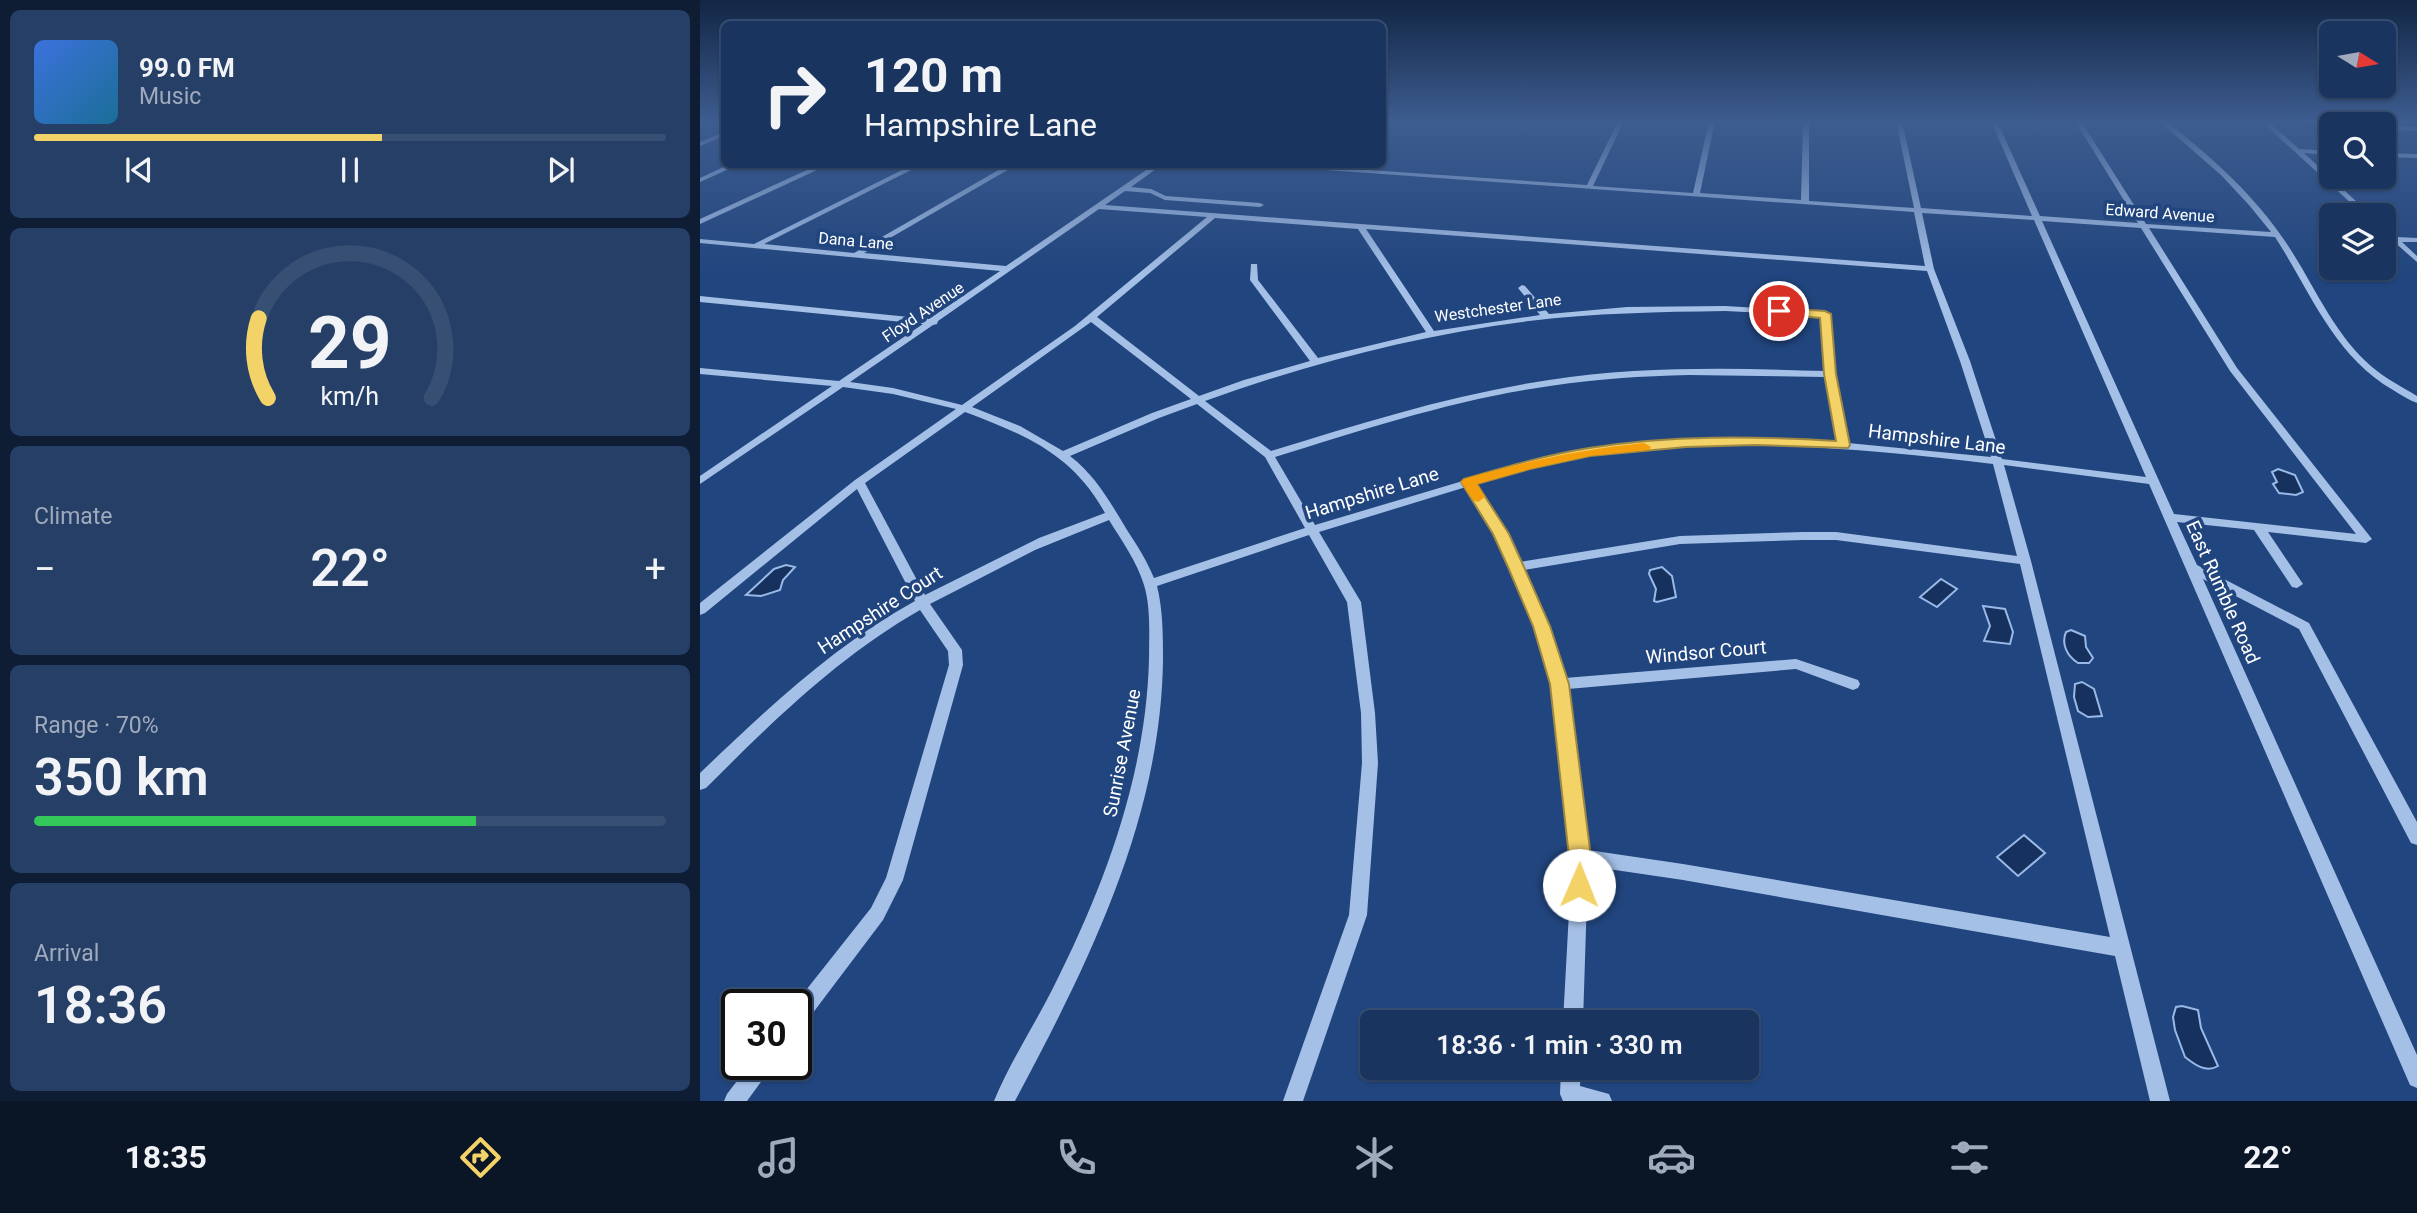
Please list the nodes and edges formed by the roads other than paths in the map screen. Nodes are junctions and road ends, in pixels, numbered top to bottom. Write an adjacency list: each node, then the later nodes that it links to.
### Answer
1 (718, 172): 15 (street)
2 (809, 172): 26 (street)
3 (903, 172): 34 (street)
4 (1000, 172): 35 (street)
5 (1148, 172): 17 (street, Floyd Avenue)
6 (1366, 172): 16 (street, Edward Avenue)
7 (1596, 172): 16 (street)
8 (1701, 172): 18 (street)
9 (1805, 172): 19 (street)
10 (1909, 172): 23 (street)
11 (2017, 172): 25 (street, East Rumble Road)
12 (2111, 172): 27 (street)
13 (2221, 172): 29 (street)
14 (2321, 172): 20 (street)
15 (700, 180)
16 (1589, 188): 18 (street, Edward Avenue)
17 (1125, 189): 21 (street); 22 (street, Floyd Avenue)
18 (1696, 195): 19 (street, Edward Avenue)
19 (1805, 202): 23 (street, Edward Avenue)
20 (2355, 203)
21 (1261, 205)
22 (1098, 207): 24 (street); 38 (street, Floyd Avenue)
23 (1917, 210): 25 (street, Edward Avenue); 39 (street)
24 (1212, 217): 28 (street); 43 (street)
25 (2037, 218): 27 (street, Edward Avenue); 58 (street, East Rumble Road)
26 (700, 222)
27 (2145, 226): 29 (street, Edward Avenue); 63 (street)
28 (1361, 227): 39 (street); 45 (street)
29 (2277, 235): 51 (street)
30 (2396, 239): 31 (street)
31 (2417, 240)
32 (700, 241): 34 (street, Dana Lane)
33 (2396, 241): 36 (street)
34 (756, 246): 35 (street, Dana Lane)
35 (856, 254): 38 (street, Dana Lane)
36 (2417, 260)
37 (1254, 266): 46 (street)
38 (1009, 269): 44 (street, Floyd Avenue)
39 (1930, 269): 56 (street)
40 (1522, 288): 42 (street)
41 (700, 299): 44 (street)
42 (1546, 316): 45 (street, Westchester Lane); 48 (street, Westchester Lane)
43 (1091, 317): 50 (street); 52 (street)
44 (934, 322): 49 (street, Floyd Avenue)
45 (1431, 333): 46 (street, Westchester Lane)
46 (1315, 360): 50 (street, Westchester Lane)
47 (700, 371): 49 (street, Sunrise Avenue)
48 (1830, 374): 53 (street, Westchester Lane); 55 (street)
49 (840, 384): 52 (street, Sunrise Avenue); 57 (street, Floyd Avenue)
50 (1197, 398): 54 (street, Westchester Lane); 55 (street)
51 (2417, 400)
52 (961, 407): 54 (street, Sunrise Avenue); 59 (street)
53 (1843, 445): 56 (street, Hampshire Lane); 60 (street, Hampshire Lane)
54 (1063, 455): 61 (street, Sunrise Avenue)
55 (1269, 455): 64 (street)
56 (1998, 463): 58 (street, Hampshire Lane); 65 (street)
57 (700, 481)
58 (2152, 481): 62 (street, East Rumble Road)
59 (859, 482): 70 (street); 71 (street)
60 (1469, 482): 64 (street, Hampshire Lane); 67 (street)
61 (1112, 515): 68 (street, Sunrise Avenue); 70 (street, Hampshire Court)
62 (2168, 517): 63 (street); 66 (street, East Rumble Road)
63 (2258, 527): 69 (street)
64 (1313, 529): 68 (street, Hampshire Lane); 85 (street)
65 (2025, 561): 67 (street); 77 (street)
66 (2190, 566): 75 (street); 80 (street, East Rumble Road)
67 (1516, 567): 72 (street)
68 (1150, 584): 84 (street, Sunrise Avenue)
69 (2297, 584)
70 (922, 602): 74 (street, Hampshire Court); 78 (street)
71 (700, 610)
72 (1559, 684): 73 (street, Windsor Court); 76 (street)
73 (1853, 684)
74 (700, 783)
75 (2417, 838)
76 (1580, 857): 77 (street); 79 (street)
77 (2122, 948): 87 (street)
78 (812, 998)
79 (1574, 1010)
80 (2414, 1065)
81 (750, 1080): 83 (street)
82 (1571, 1080): 86 (street)
83 (734, 1101)
84 (1004, 1101)
85 (1293, 1101)
86 (1602, 1101)
87 (2160, 1101)

